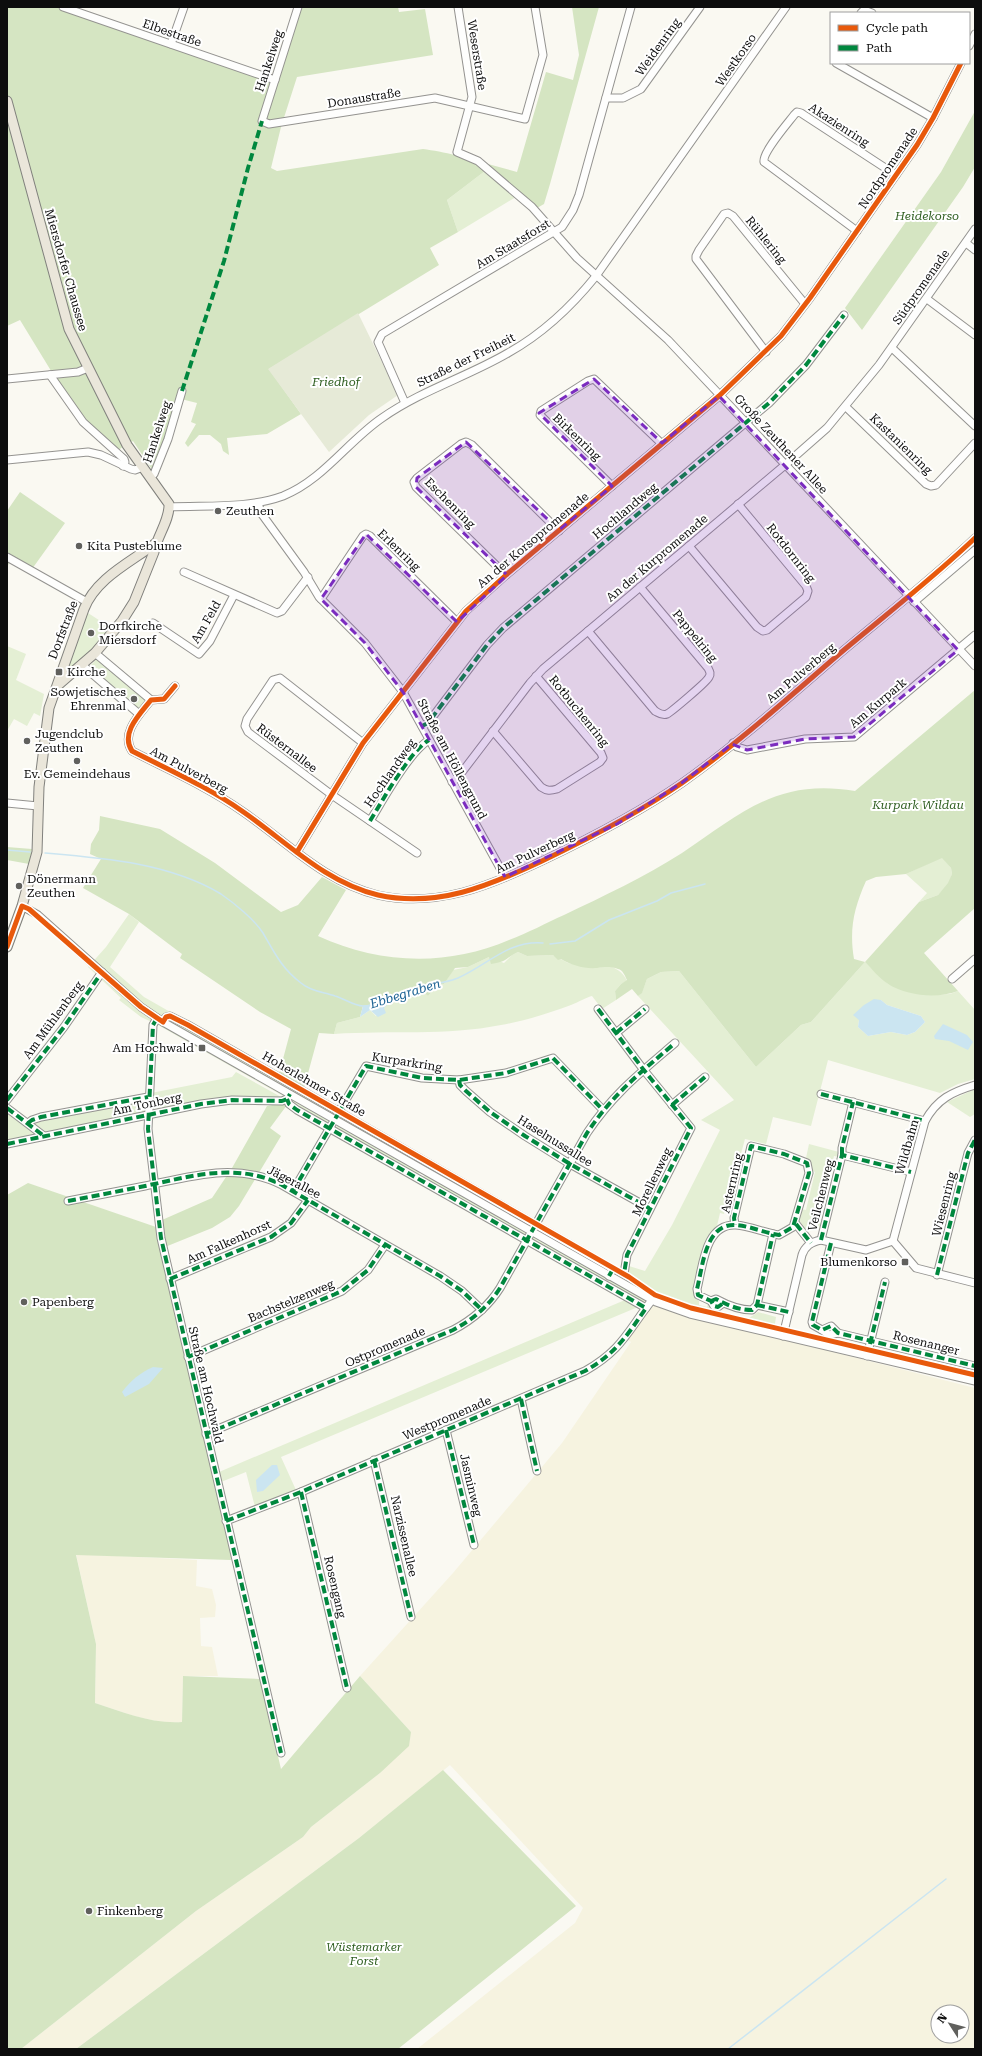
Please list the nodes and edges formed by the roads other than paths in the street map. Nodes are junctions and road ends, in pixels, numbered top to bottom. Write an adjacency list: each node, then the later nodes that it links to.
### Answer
1 (184, 7): 10 (street)
2 (298, 7): 14 (street, Hankelweg)
3 (458, 7): 17 (street, Weserstraße)
4 (536, 7): 17 (street, Donaustraße)
5 (631, 7): 15 (street, Am Staatsforst)
6 (700, 7): 15 (street, Weidenring)
7 (786, 7): 20 (street, Westkorso)
8 (66, 8): 10 (street, Elbestraße)
9 (975, 34): 11 (street)
10 (171, 44): 14 (street, Elbestraße)
11 (970, 44)
12 (838, 64): 18 (street)
13 (961, 64): 18 (street, Nordpromenade)
14 (275, 80): 19 (street, Hankelweg)
15 (606, 98): 25 (street, Am Staatsforst)
16 (7, 101): 37 (main road, Miersdorfer Chaussee)
17 (469, 106): 19 (street, Donaustraße); 21 (street, Weserstraße)
18 (934, 118): 22 (street, Nordpromenade)
19 (262, 121)
20 (702, 125): 28 (street, Straße der Freiheit)
21 (457, 152): 25 (street, Große Zeuthener Allee)
22 (896, 175): 24 (street, Nordpromenade); 24 (street, Akazienring)
23 (975, 229): 26 (street, Südpromenade)
24 (857, 231): 29 (street, Nordpromenade)
25 (554, 233): 28 (street, Große Zeuthener Allee); 42 (street, Am Staatsforst)
26 (966, 243): 27 (street); 30 (street, Südpromenade)
27 (975, 250)
28 (596, 276): 41 (street, Große Zeuthener Allee); 42 (street, Straße der Freiheit)
29 (823, 280): 31 (street, An der Korsopromenade)
30 (926, 299): 33 (street); 34 (street, Südpromenade)
31 (805, 304): 35 (street, An der Korsopromenade); 35 (street, Rühlering)
32 (844, 315): 44 (street, Hochlandweg)
33 (975, 335)
34 (892, 348): 36 (street, Südpromenade); 45 (street)
35 (766, 352): 41 (street, An der Korsopromenade)
36 (884, 358): 43 (street, An der Kurpromenade)
37 (88, 368): 38 (street); 51 (main road, Miersdorfer Chaussee)
38 (50, 375): 39 (street); 50 (street)
39 (7, 379)
40 (182, 391): 52 (street, Hankelweg)
41 (720, 396): 44 (street, Große Zeuthener Allee); 47 (street, An der Korsopromenade)
42 (405, 403): 54 (street, Straße der Freiheit)
43 (846, 406): 46 (street, Kastanienring); 49 (street, An der Kurpromenade)
44 (746, 423): 49 (street, Große Zeuthener Allee); 86 (street, Hochlandweg)
45 (975, 426)
46 (975, 443)
47 (662, 444): 53 (street, An der Korsopromenade); 53 (street, Birkenring)
48 (7, 460): 50 (street)
49 (785, 465): 55 (street, An der Kurpromenade); 68 (street, Große Zeuthener Allee)
50 (123, 466): 51 (street)
51 (143, 467): 52 (main road, Miersdorfer Chaussee)
52 (150, 477): 56 (main road)
53 (612, 486): 57 (street, An der Korsopromenade)
54 (258, 503): 56 (street, Straße der Freiheit); 65 (street, Straße am Höllengrund)
55 (738, 504): 60 (street, An der Kurpromenade); 60 (street, Rotdornring)
56 (169, 507): 59 (main road, Dorfstraße)
57 (559, 530): 64 (street, An der Korsopromenade); 64 (street, Eschenring)
58 (975, 538): 68 (street, Am Pulverberg)
59 (156, 543): 70 (main road, Dorfstraße); 77 (main road, Dorfstraße)
60 (689, 546): 66 (street, An der Kurpromenade)
61 (975, 550): 71 (street)
62 (7, 557): 70 (street)
63 (184, 572): 67 (street, Am Feld)
64 (506, 575): 72 (street, An der Korsopromenade)
65 (308, 578): 67 (street, Am Feld); 69 (street, Straße am Höllengrund)
66 (640, 586): 74 (street, An der Kurpromenade); 74 (street, Pappelring)
67 (234, 595): 73 (street, Am Feld)
68 (908, 596): 71 (street, Große Zeuthener Allee); 90 (street, Am Pulverberg)
69 (321, 600): 72 (street, Erlenring); 83 (street, Straße am Höllengrund)
70 (86, 602): 81 (main road, Dorfstraße)
71 (914, 602): 76 (street, Große Zeuthener Allee)
72 (457, 622): 83 (street, An der Korsopromenade)
73 (153, 623)
74 (588, 631): 80 (street, An der Kurpromenade)
75 (975, 635): 76 (street, Am Kurpark)
76 (958, 650): 79 (street, Große Zeuthener Allee); 90 (street, Am Kurpark)
77 (95, 653): 78 (main road, Dorfstraße); 84 (street)
78 (82, 665): 81 (main road, Dorfstraße); 85 (street)
79 (975, 666)
80 (536, 676): 87 (street, An der Kurpromenade); 87 (street, Rotbuchenring)
81 (58, 685): 94 (main road, Dorfstraße)
82 (175, 686): 84 (street, Am Pulverberg)
83 (403, 692): 86 (street, Straße am Höllengrund); 89 (street, An der Korsopromenade)
84 (151, 700): 85 (street, Am Pulverberg)
85 (139, 714): 96 (street, Am Pulverberg)
86 (422, 726): 88 (street, Straße am Höllengrund)
87 (493, 731): 91 (street, An der Kurpromenade)
88 (429, 740): 91 (street, Straße am Höllengrund); 95 (street, Hochlandweg)
89 (364, 743): 92 (street, An der Korsopromenade); 92 (street, Rüsternallee)
90 (733, 743): 98 (street, Am Pulverberg)
91 (452, 782): 98 (street, Straße am Höllengrund)
92 (332, 796): 95 (street, Rüsternallee); 96 (street, An der Korsopromenade)
93 (7, 803): 94 (street)
94 (38, 806): 99 (main road, Dorfstraße)
95 (370, 821): 97 (street, Rüsternallee)
96 (296, 852): 98 (street, Am Pulverberg)
97 (417, 854)
98 (505, 877)
99 (22, 906): 100 (main road, Dorfstraße); 102 (street, Hoherlehmer Straße)
100 (7, 947)
101 (975, 959): 103 (street)
102 (102, 972): 106 (street, Hoherlehmer Straße); 116 (street, Am Mühlenberg)
103 (952, 979)
104 (598, 1009): 107 (street, Morellenweg)
105 (646, 1009): 107 (street)
106 (160, 1020): 114 (street, Straße am Hochwald); 115 (street, Hoherlehmer Straße); 121 (street, Hoherlehmer Straße)
107 (616, 1033): 109 (street, Morellenweg)
108 (675, 1043): 109 (street)
109 (643, 1069): 118 (street, Morellenweg); 120 (street, Ostpromenade)
110 (705, 1077): 118 (street)
111 (459, 1080): 120 (street, Kurparkring); 121 (street, Kurparkring); 131 (street, Haselnussallee)
112 (975, 1085): 124 (street, Wildbahn)
113 (821, 1094): 117 (street)
114 (148, 1097): 122 (street, Straße am Hochwald); 125 (street, Am Tonberg)
115 (289, 1097): 122 (street, Am Tonberg); 123 (street, Hoherlehmer Straße); 126 (street, Hoherlehmer Straße)
116 (7, 1100)
117 (853, 1102): 124 (street); 130 (street)
118 (672, 1105): 137 (street, Morellenweg)
119 (7, 1108): 125 (street)
120 (603, 1110): 131 (street, Ostpromenade)
121 (339, 1111): 123 (street, Kurparkring); 138 (street, Hoherlehmer Straße)
122 (148, 1115): 127 (street, Am Tonberg); 133 (street, Straße am Hochwald)
123 (334, 1120): 126 (street); 141 (street, Hoherlehmer Straße)
124 (925, 1121): 132 (street, Wildbahn)
125 (28, 1123): 127 (street)
126 (330, 1128): 134 (street); 144 (street, Hoherlehmer Straße)
127 (44, 1136): 129 (street, Am Tonberg)
128 (975, 1140): 150 (street, Wiesenring)
129 (7, 1144)
130 (842, 1155): 132 (street, Veilchenweg); 143 (street, Veilchenweg)
131 (570, 1164): 137 (street, Haselnussallee); 138 (street, Ostpromenade)
132 (911, 1172): 145 (street, Wildbahn)
133 (154, 1184): 134 (street, Jägerallee); 136 (street, Jägerallee); 152 (street, Straße am Hochwald)
134 (293, 1192): 135 (street, Jägerallee)
135 (308, 1200): 147 (street, Jägerallee); 152 (street, Am Falkenhorst)
136 (68, 1201)
137 (649, 1208): 149 (street, Morellenweg)
138 (537, 1224): 141 (street, Ostpromenade); 151 (street, Hoherlehmer Straße)
139 (796, 1224): 140 (street, Asternring); 142 (street); 148 (street)
140 (735, 1225): 142 (street, Asternring); 156 (street, Asternring)
141 (532, 1232): 144 (street, Ostpromenade); 151 (street, Hoherlehmer Straße)
142 (773, 1234): 156 (street)
143 (821, 1240): 146 (street); 148 (street)
144 (527, 1241): 157 (street, Hoherlehmer Straße); 158 (street, Ostpromenade)
145 (893, 1241): 146 (street); 150 (street)
146 (831, 1243): 161 (street, Rosenanger)
147 (385, 1244): 158 (street, Jägerallee); 162 (street, Bachstelzenweg)
148 (811, 1244): 159 (street)
149 (624, 1274)
150 (937, 1274): 154 (street)
151 (609, 1276): 155 (street, Hoherlehmer Straße)
152 (170, 1279): 162 (street, Straße am Hochwald)
153 (885, 1282): 161 (street)
154 (975, 1283)
155 (654, 1301): 157 (street, Westpromenade); 160 (street, Hoherlehmer Straße)
156 (757, 1305): 159 (street, Asternring)
157 (646, 1308): 166 (street, Westpromenade)
158 (482, 1310): 168 (street, Ostpromenade)
159 (789, 1312): 160 (street)
160 (783, 1336): 163 (street, Hoherlehmer Straße)
161 (871, 1341): 163 (street); 164 (street, Rosenanger)
162 (188, 1356): 168 (street, Straße am Hochwald)
163 (867, 1356): 165 (street, Hoherlehmer Straße)
164 (975, 1366)
165 (975, 1381)
166 (521, 1399): 167 (street, Westpromenade); 170 (street)
167 (446, 1430): 169 (street, Westpromenade); 173 (street, Jasminweg)
168 (206, 1434): 172 (street, Straße am Hochwald)
169 (374, 1460): 171 (street, Westpromenade); 174 (street, Narzissenallee)
170 (537, 1471)
171 (301, 1492): 172 (street, Westpromenade); 175 (street, Rosengang)
172 (226, 1521): 176 (street, Straße am Hochwald)
173 (474, 1545)
174 (411, 1617)
175 (347, 1688)
176 (281, 1753)

